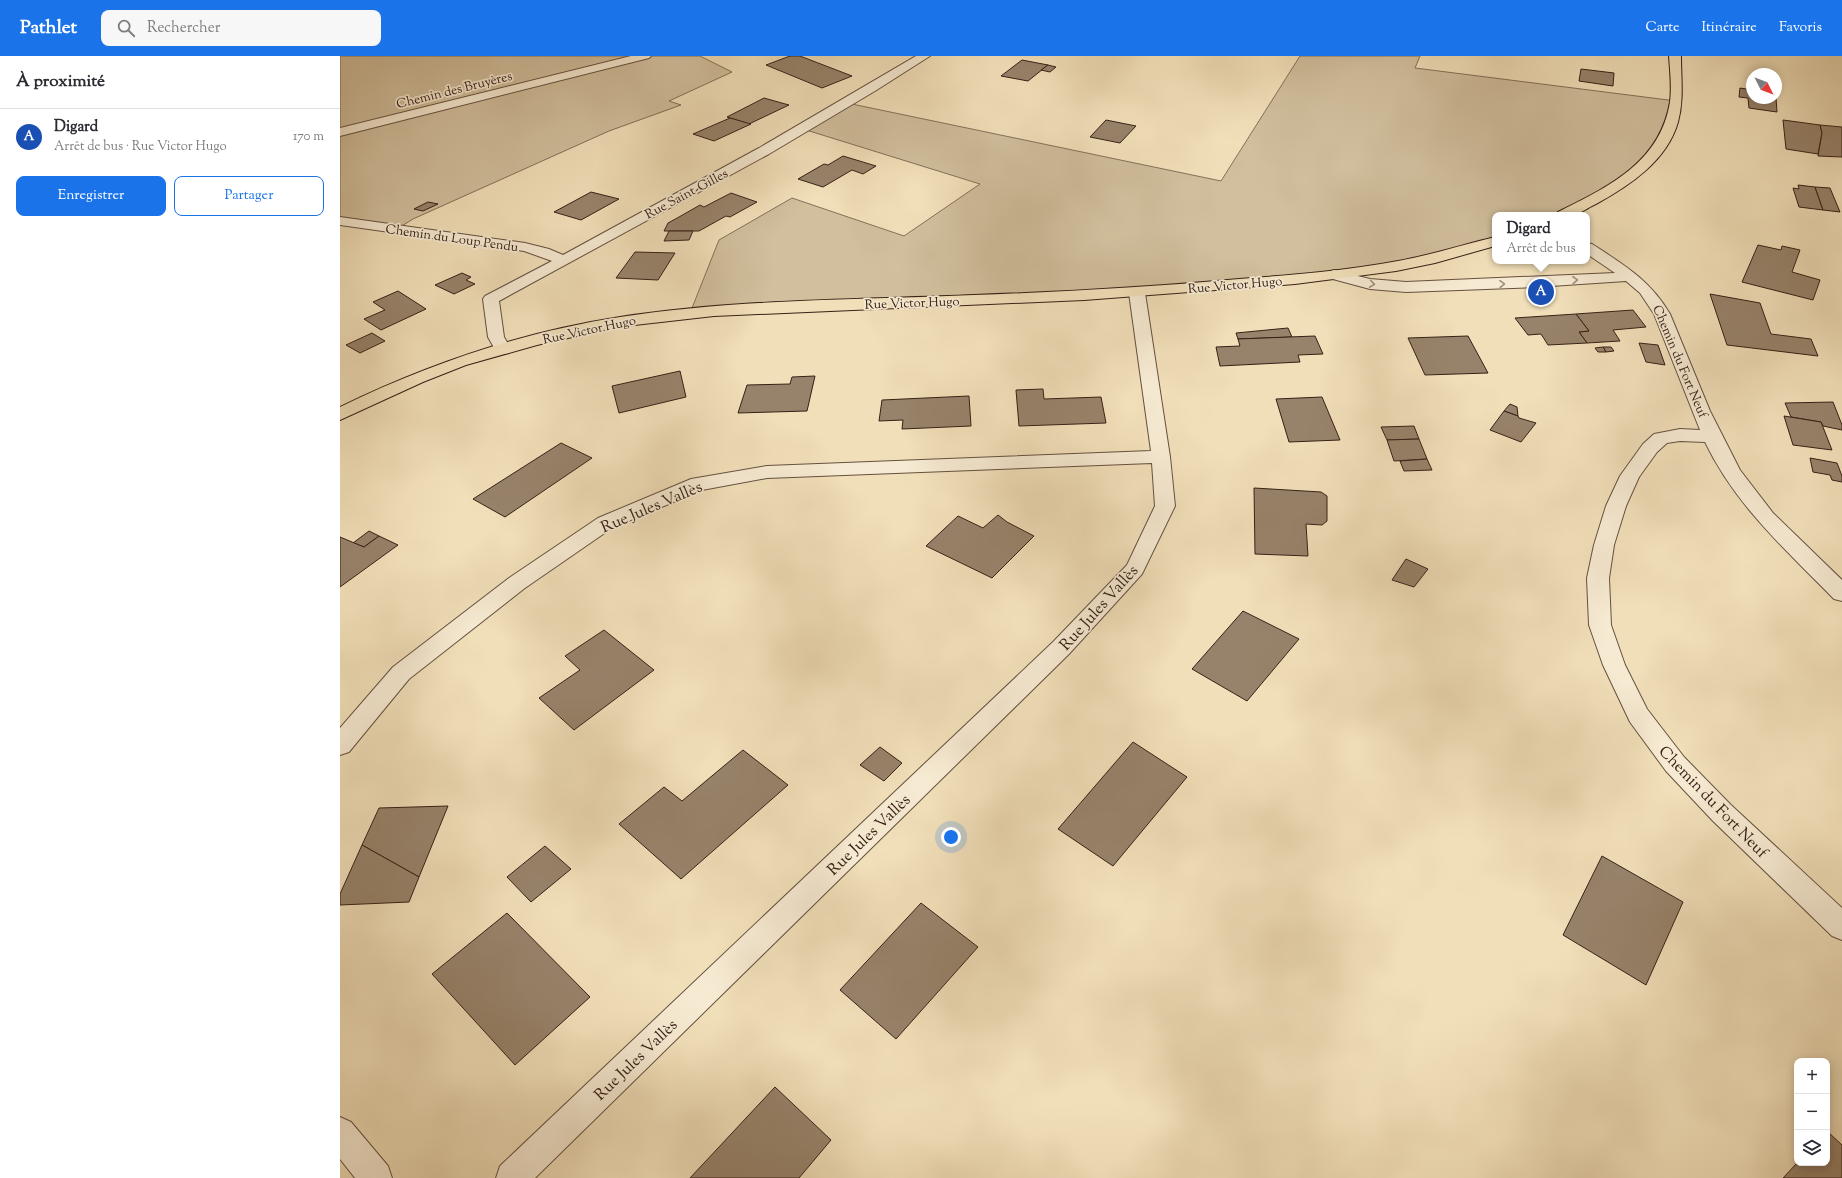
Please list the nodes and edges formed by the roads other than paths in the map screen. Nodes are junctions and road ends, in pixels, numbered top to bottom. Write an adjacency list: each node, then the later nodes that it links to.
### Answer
1 (645, 56): 4 (street, Chemin des Bruyères)
2 (924, 56): 9 (street, Rue Saint-Gilles)
3 (1675, 56): 5 (main road)
4 (340, 132)
5 (1569, 212)
6 (340, 221): 9 (street, Chemin du Loup Pendu)
7 (1492, 243): 10 (main road, Rue Victor Hugo)
8 (1590, 249): 11 (street, Chemin du Fort Neuf)
9 (563, 260): 13 (street, Rue Saint-Gilles)
10 (1334, 275): 11 (street, one-way to 11); 12 (main road, Rue Victor Hugo)
11 (1628, 276): 15 (street, Chemin du Fort Neuf)
12 (1137, 293): 13 (main road, Rue Victor Hugo); 16 (street, Rue Jules Vallès)
13 (503, 349): 14 (main road, Rue Victor Hugo)
14 (340, 414)
15 (1712, 436): 17 (street, Chemin du Fort Neuf); 19 (street, Chemin du Fort Neuf)
16 (1161, 457): 18 (street, Rue Jules Vallès); 22 (street, Rue Jules Vallès)
17 (1842, 593)
18 (340, 745)
19 (1842, 928)
20 (340, 1133): 21 (street)
21 (376, 1178)
22 (512, 1178)

